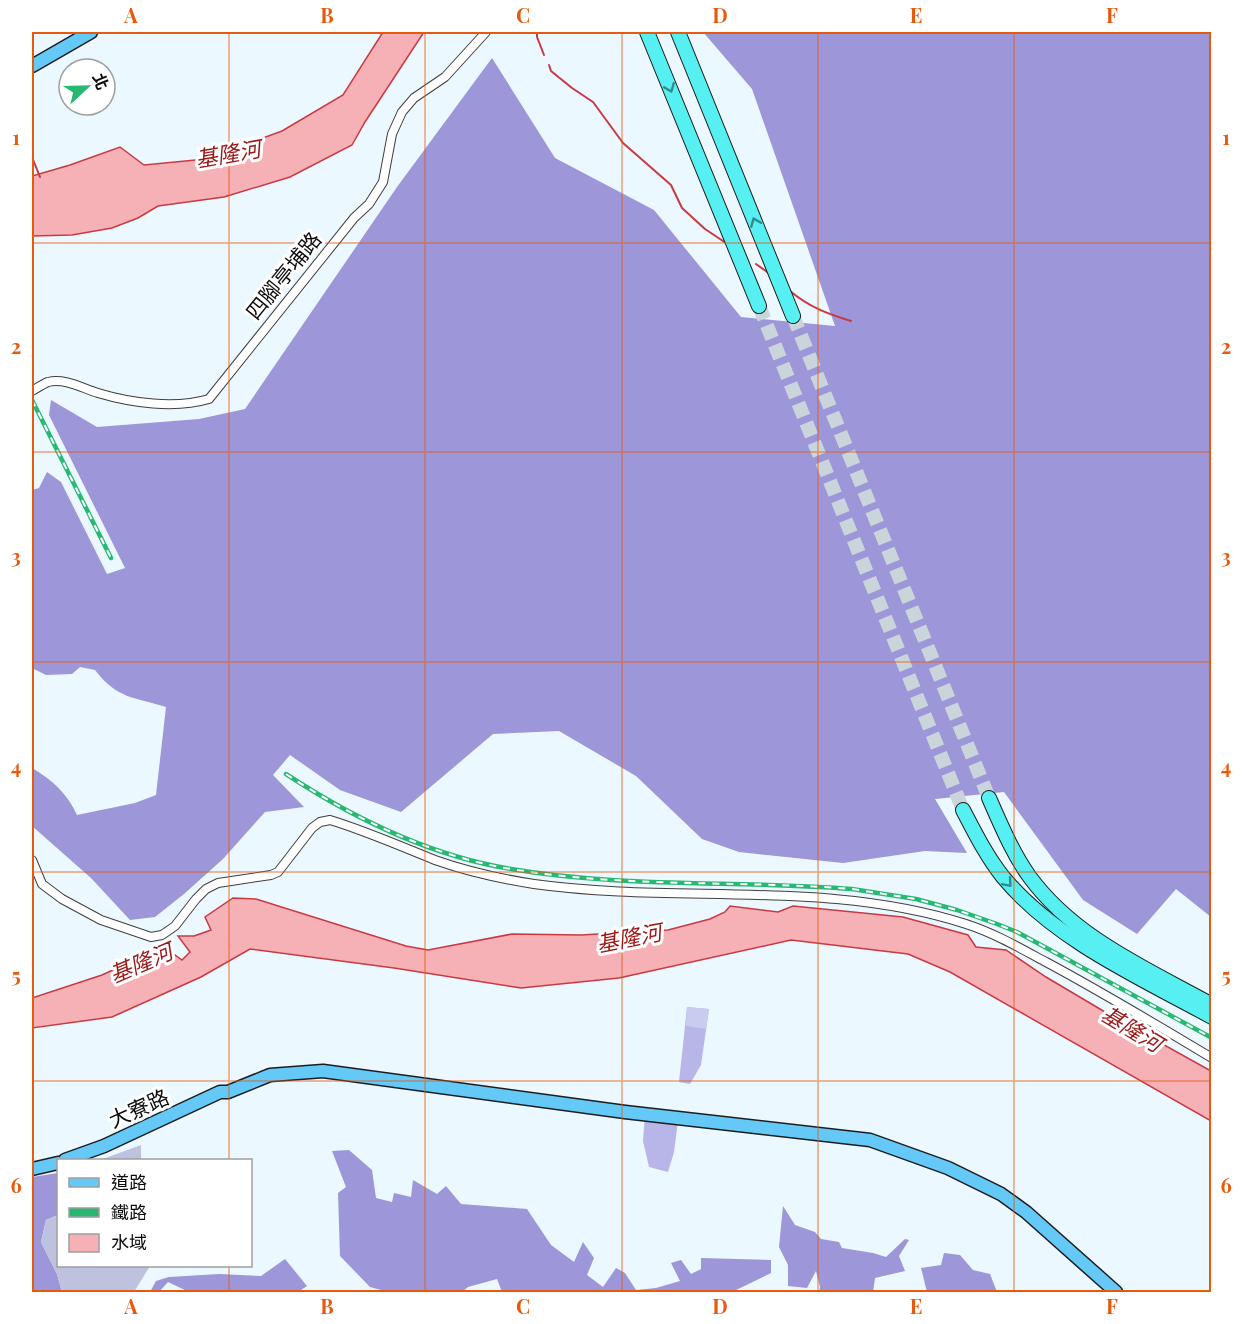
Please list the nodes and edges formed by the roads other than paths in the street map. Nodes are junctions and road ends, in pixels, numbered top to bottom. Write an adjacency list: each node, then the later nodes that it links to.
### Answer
1 (91, 32): 5 (main road)
2 (486, 32): 8 (street, 四腳亭埔路)
3 (678, 32): 7 (highway, one-way to 3)
4 (648, 33): 6 (highway, one-way to 6)
5 (32, 66)
6 (759, 306)
7 (793, 316)
8 (32, 391)
9 (989, 798): 12 (highway)
10 (963, 810): 13 (highway, one-way to 13)
11 (32, 860): 14 (street)
12 (1212, 1005)
13 (1212, 1017)
14 (1212, 1058)
15 (228, 1092): 16 (main road, 大寮路); 17 (main road, 大寮路); 22 (main road, 大寮路)
16 (69, 1159)
17 (86, 1159)
18 (57, 1163): 19 (main road)
19 (32, 1169)
20 (57, 1169): 21 (main road)
21 (32, 1175)
22 (1116, 1293)

